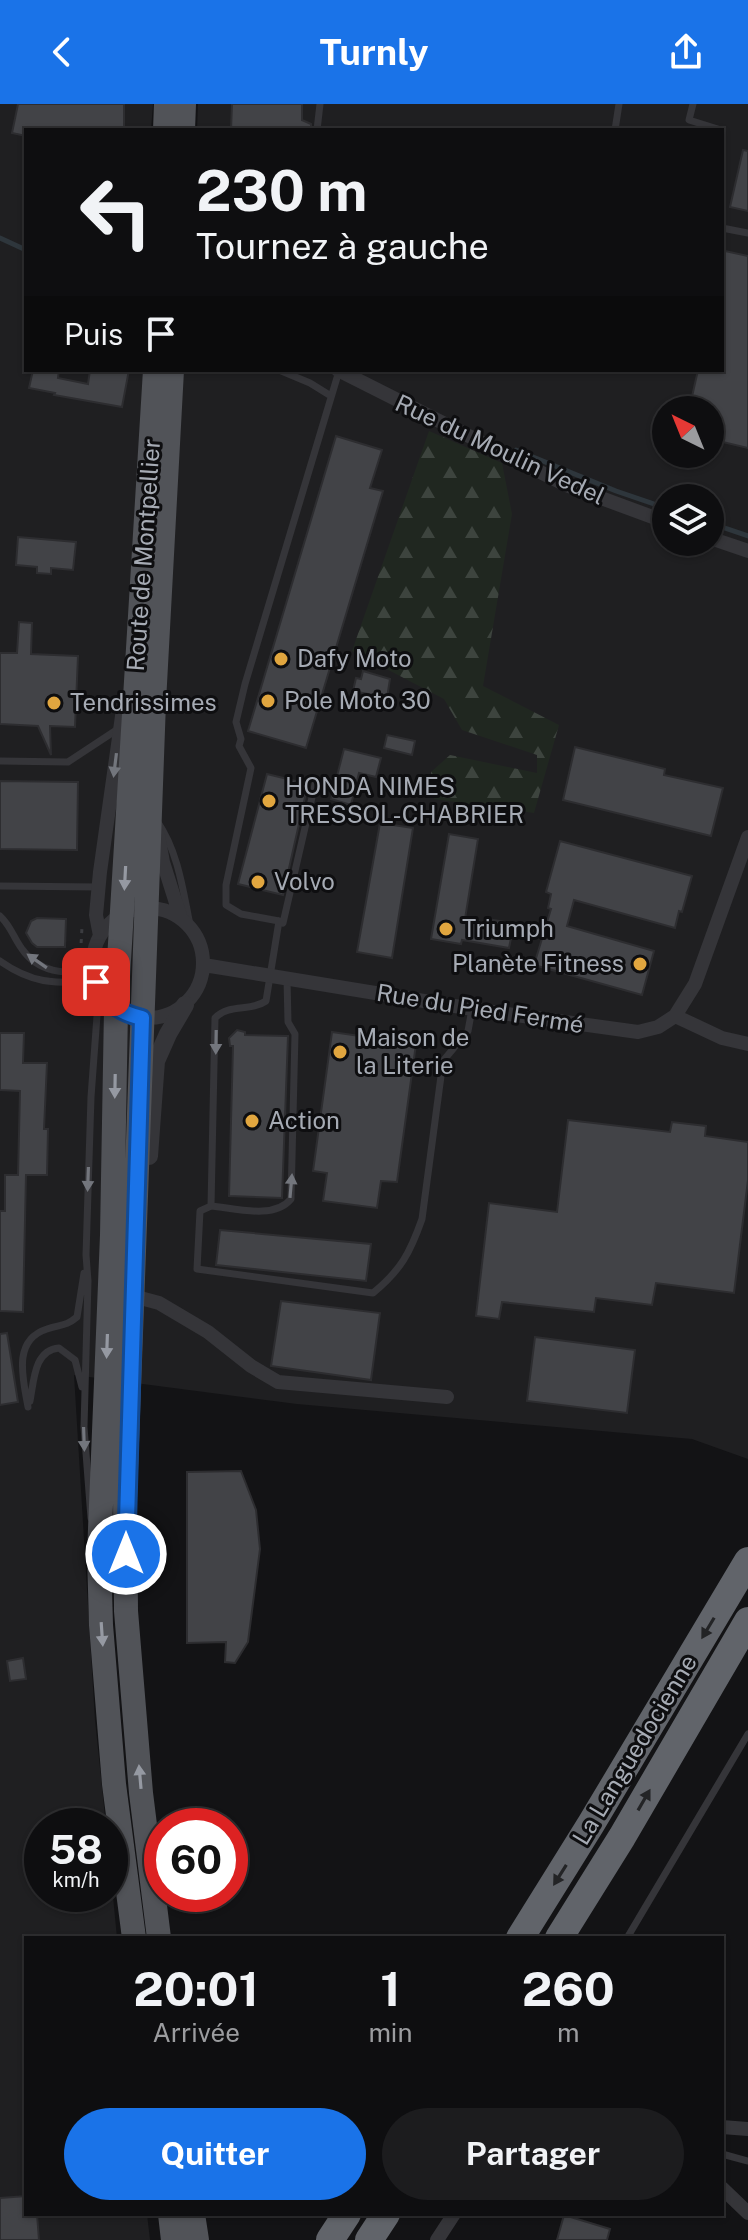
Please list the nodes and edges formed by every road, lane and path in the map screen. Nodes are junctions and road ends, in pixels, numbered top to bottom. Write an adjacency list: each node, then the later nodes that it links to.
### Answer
1 (166, 104): 6 (main road)
2 (184, 104): 7 (main road)
3 (320, 104): 8 (lane)
4 (619, 104): 9 (lane)
5 (693, 104): 10 (lane)
6 (165, 128)
7 (183, 128)
8 (317, 128)
9 (615, 128)
10 (715, 128)
11 (724, 228): 12 (lane)
12 (748, 233)
13 (155, 372): 22 (main road, Route de Montpellier)
14 (172, 372): 26 (main road, Route de Montpellier)
15 (284, 372): 18 (lane)
16 (338, 372): 18 (lane)
17 (343, 372): 19 (street, Rue du Moulin Vedel)
18 (331, 396): 34 (lane)
19 (652, 517)
20 (724, 543): 21 (street)
21 (748, 551)
22 (140, 605): 23 (street); 31 (main road, Route de Montpellier, one-way to 31)
23 (120, 727): 24 (lane); 29 (street, one-way to 29)
24 (0, 761)
25 (316, 780): 34 (lane)
26 (153, 810): 30 (main road, Route de Montpellier); 35 (street)
27 (748, 837): 45 (street)
28 (0, 886): 29 (lane)
29 (98, 887): 36 (street)
30 (147, 907): 31 (street); 35 (street); 46 (main road, Route de Montpellier)
31 (122, 915): 36 (street); 43 (main road, Route de Montpellier)
32 (0, 916): 40 (lane, one-way to 32)
33 (82, 918): 40 (path)
34 (279, 921): 39 (lane)
35 (186, 922): 38 (street)
36 (100, 936): 40 (street)
37 (0, 961): 40 (lane)
38 (204, 965): 39 (street, Rue du Pied Fermé); 42 (street)
39 (269, 976): 41 (street, Rue du Pied Fermé); 48 (lane, one-way to 48)
40 (92, 978): 43 (street); 50 (lane, one-way to 50)
41 (287, 979): 44 (street, Rue du Pied Fermé); 48 (lane, one-way to 41)
42 (185, 1005): 46 (street); 49 (street)
43 (116, 1009): 46 (street); 54 (main road, Route de Montpellier, one-way to 54)
44 (472, 1009): 45 (street, Rue du Pied Fermé); 48 (lane)
45 (675, 1016): 47 (street)
46 (142, 1018): 49 (main road, Route de Montpellier)
47 (748, 1044)
48 (211, 1206)
49 (135, 1245): 51 (main road, Route de Montpellier)
50 (86, 1255): 52 (lane); 52 (lane)
51 (133, 1296): 53 (street); 59 (main road, Route de Montpellier, one-way to 51)
52 (84, 1394): 54 (lane, one-way to 54)
53 (447, 1397)
54 (99, 1554): 58 (main road, Route de Montpellier, one-way to 58)
55 (748, 1561): 60 (highway, La Languedocienne, one-way to 60)
56 (748, 1621): 61 (highway, La Languedocienne, one-way to 56)
57 (748, 1734): 62 (lane)
58 (134, 1936)
59 (159, 1936)
60 (521, 1936)
61 (560, 1936)
62 (628, 1936)
63 (724, 2127): 64 (street)
64 (748, 2129)
65 (724, 2155): 66 (lane)
66 (748, 2161)
67 (724, 2190): 68 (street)
68 (748, 2213)
69 (170, 2216): 74 (main road)
70 (193, 2216): 75 (main road)
71 (346, 2216): 76 (highway)
72 (385, 2216): 77 (highway)
73 (453, 2216): 78 (street)
74 (173, 2240)
75 (197, 2240)
76 (330, 2240)
77 (369, 2240)
78 (437, 2240)

